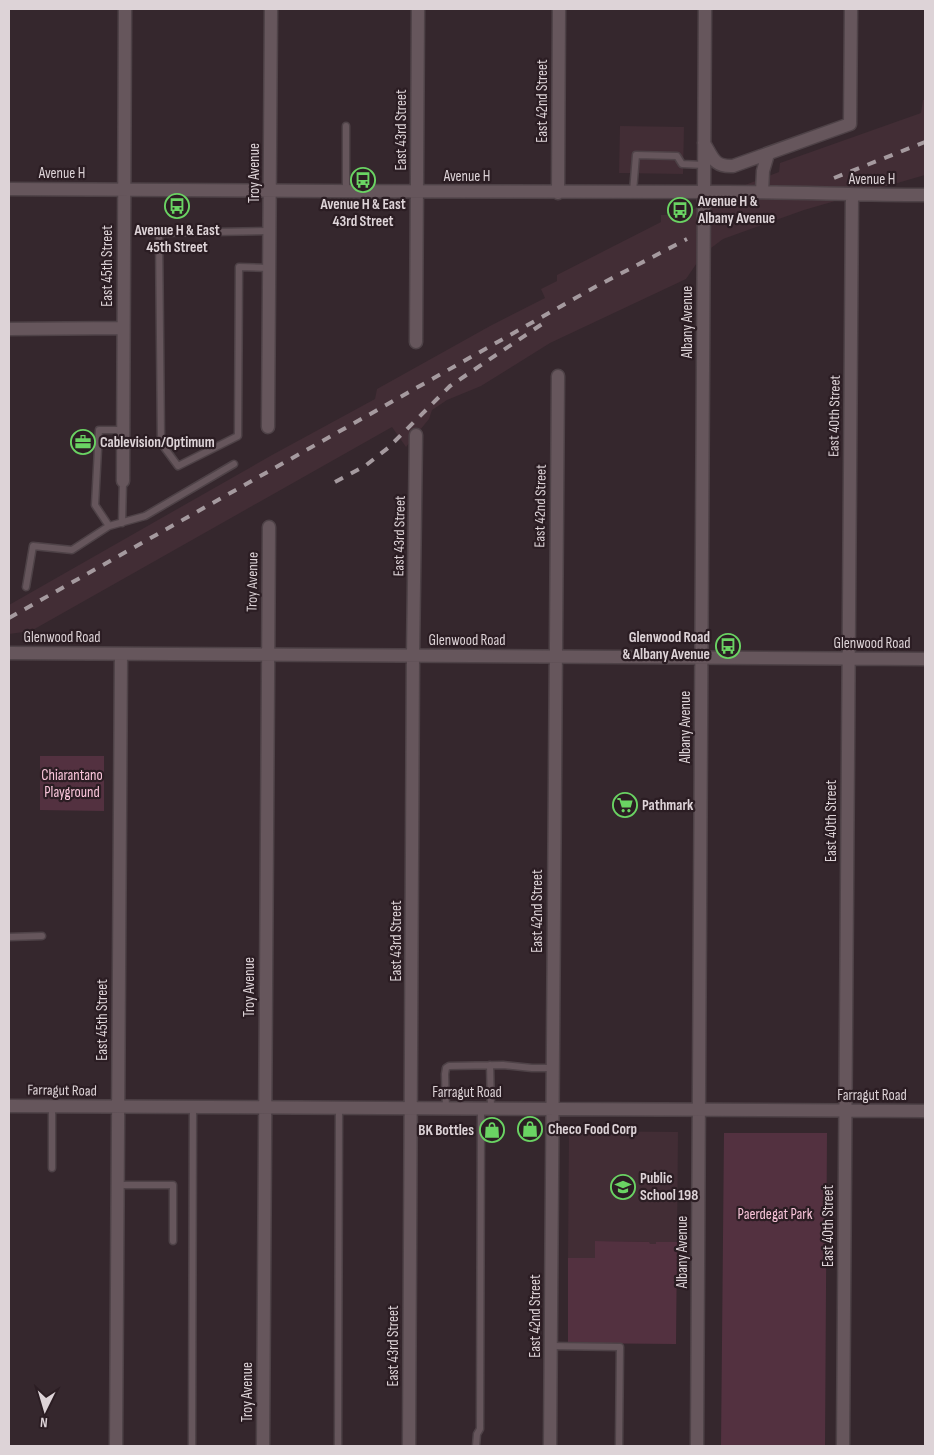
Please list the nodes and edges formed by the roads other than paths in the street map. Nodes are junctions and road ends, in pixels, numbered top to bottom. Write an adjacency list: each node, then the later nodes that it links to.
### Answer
1 (125, 9): 12 (street, East 45th Street)
2 (271, 9): 13 (street, Troy Avenue)
3 (418, 9): 15 (street, East 43rd Street)
4 (559, 9): 16 (street, East 42nd Street)
5 (705, 9): 8 (street, Albany Avenue)
6 (851, 9): 9 (street)
7 (346, 126): 14 (lane)
8 (704, 143): 9 (street); 10 (street, Albany Avenue)
9 (768, 154): 19 (street)
10 (704, 165): 17 (lane); 18 (street, Albany Avenue)
11 (9, 189): 12 (street, Avenue H)
12 (124, 190): 13 (street, Avenue H); 24 (street, East 45th Street)
13 (270, 191): 14 (street, Avenue H); 22 (street, Troy Avenue)
14 (346, 192): 15 (street, Avenue H)
15 (417, 192): 16 (street, Avenue H); 26 (street, East 43rd Street)
16 (558, 192): 17 (street, Avenue H)
17 (634, 192): 18 (street, Avenue H)
18 (704, 192): 19 (street, Avenue H); 42 (street, Albany Avenue)
19 (762, 192): 21 (street, Avenue H)
20 (925, 195): 21 (street, Avenue H)
21 (852, 196): 43 (street, East 40th Street)
22 (270, 231): 23 (street, Troy Avenue); 23 (lane)
23 (270, 268): 28 (street, Troy Avenue)
24 (124, 328): 25 (street); 29 (street, East 45th Street)
25 (9, 329)
26 (416, 342)
27 (558, 376): 41 (street, East 42nd Street)
28 (268, 427)
29 (122, 430): 32 (street, East 45th Street); 34 (lane)
30 (416, 436): 40 (street, East 43rd Street)
31 (234, 464): 33 (lane)
32 (123, 482): 33 (lane, East 45th Street)
33 (122, 523): 34 (lane)
34 (109, 526): 36 (lane)
35 (269, 527): 39 (street, Troy Avenue)
36 (26, 587)
37 (9, 653): 38 (street, Glenwood Road)
38 (121, 654): 39 (street, Glenwood Road); 51 (street, East 45th Street)
39 (267, 655): 40 (street, Glenwood Road); 53 (street, Troy Avenue)
40 (413, 656): 41 (street, Glenwood Road); 55 (street, East 43rd Street)
41 (555, 657): 42 (street, Glenwood Road); 48 (street, East 42nd Street)
42 (702, 658): 43 (street, Glenwood Road); 59 (street, Albany Avenue)
43 (848, 659): 44 (street, Glenwood Road); 60 (street, East 40th Street)
44 (925, 659)
45 (42, 936): 46 (lane)
46 (9, 937)
47 (490, 1065): 48 (lane); 56 (lane); 57 (lane)
48 (553, 1068): 58 (street, East 42nd Street)
49 (9, 1106): 50 (street, Farragut Road)
50 (52, 1106): 51 (street, Farragut Road); 62 (lane)
51 (118, 1106): 52 (street, Farragut Road); 63 (street, East 45th Street)
52 (193, 1107): 53 (street, Farragut Road); 67 (lane)
53 (265, 1107): 54 (street, Farragut Road); 68 (street, Troy Avenue)
54 (339, 1108): 55 (street, Farragut Road); 69 (lane)
55 (411, 1108): 56 (street, Farragut Road); 70 (street, East 43rd Street)
56 (446, 1108): 57 (street, Farragut Road)
57 (486, 1109): 58 (street, Farragut Road); 71 (lane)
58 (552, 1109): 59 (street, Farragut Road); 65 (street, East 42nd Street)
59 (699, 1110): 60 (street, Farragut Road); 74 (street, Albany Avenue)
60 (845, 1111): 61 (street, Farragut Road); 75 (street, East 40th Street)
61 (925, 1111)
62 (52, 1168)
63 (118, 1185): 64 (lane); 66 (street, East 45th Street)
64 (173, 1241)
65 (551, 1346): 72 (street, East 42nd Street); 73 (lane)
66 (116, 1446)
67 (192, 1446)
68 (262, 1446)
69 (338, 1446)
70 (409, 1446)
71 (476, 1446)
72 (550, 1446)
73 (619, 1446)
74 (697, 1446)
75 (843, 1446)

